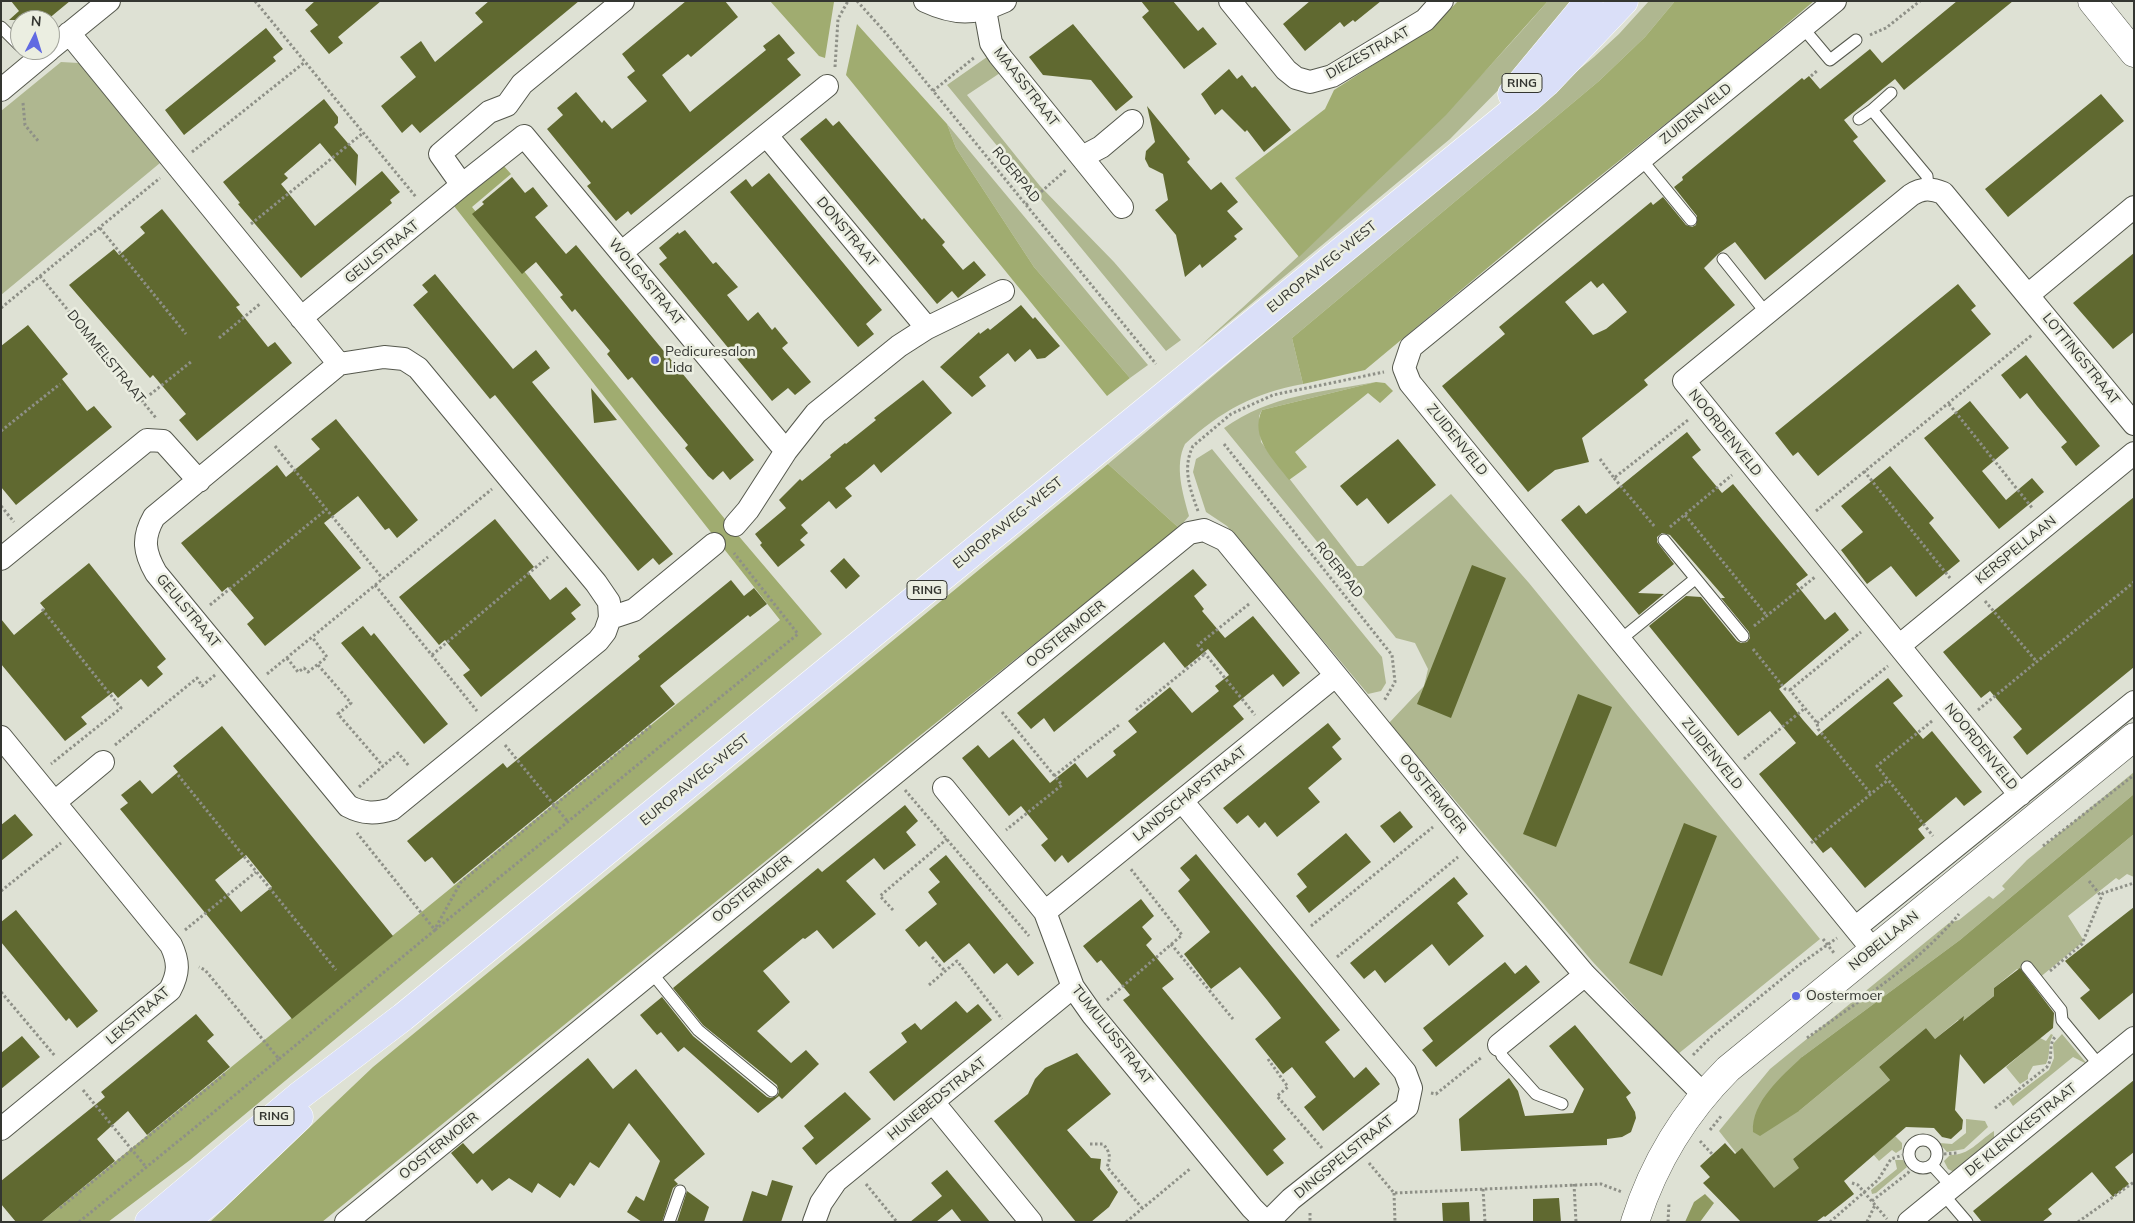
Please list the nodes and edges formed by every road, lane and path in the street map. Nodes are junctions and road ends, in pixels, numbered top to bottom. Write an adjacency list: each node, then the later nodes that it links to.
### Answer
1 (110, 1): 16 (street)
2 (255, 1): 22 (path)
3 (623, 1): 30 (street)
4 (848, 1): 25 (path)
5 (857, 1): 27 (path, ROERPAD)
6 (925, 1): 14 (street, MAASSTRAAT)
7 (1230, 1): 8 (street, DIEZESTRAAT)
8 (1442, 1)
9 (1589, 1): 40 (main road, EUROPAWEG-WEST / RING)
10 (1624, 1): 40 (main road, EUROPAWEG-WEST / RING)
11 (1835, 1): 15 (street, ZUIDENVELD)
12 (1920, 1): 18 (path)
13 (2092, 1): 20 (street)
14 (995, 6): 19 (street, MAASSTRAAT)
15 (1803, 28): 23 (lane); 39 (street, ZUIDENVELD)
16 (69, 33): 17 (street); 41 (street)
17 (60, 38)
18 (1856, 40): 23 (lane)
19 (992, 43): 27 (path); 38 (street, MAASSTRAAT)
20 (2134, 53)
21 (28, 60): 26 (street)
22 (304, 62): 34 (path); 41 (path)
23 (1825, 64): 24 (path)
24 (1811, 76)
25 (827, 86): 36 (street)
26 (1, 90)
27 (933, 91): 45 (path, ROERPAD)
28 (1891, 93): 31 (lane)
29 (23, 103): 37 (path)
30 (507, 104): 35 (street, WOLGASTRAAT); 43 (street)
31 (1872, 110): 32 (lane); 44 (lane)
32 (1859, 119)
33 (1132, 121): 38 (street)
34 (363, 133): 48 (path); 51 (path)
35 (524, 136): 43 (street); 52 (street, WOLGASTRAAT)
36 (767, 136): 52 (street); 62 (street, DONSTRAAT)
37 (39, 142)
38 (1082, 157): 46 (street, MAASSTRAAT)
39 (1641, 159): 49 (lane); 68 (street, ZUIDENVELD)
40 (1450, 161): 189 (main road, EUROPAWEG-WEST / RING)
41 (177, 165): 50 (path); 51 (street)
42 (1049, 183): 45 (path)
43 (462, 186): 48 (street, GEULSTRAAT)
44 (1928, 189): 57 (street); 59 (street, NOORDENVELD)
45 (1026, 205): 67 (path, ROERPAD)
46 (1122, 207)
47 (2134, 207): 57 (street)
48 (428, 213): 60 (street, GEULSTRAAT)
49 (1691, 220)
50 (100, 228): 54 (path); 63 (path)
51 (235, 237): 55 (street)
52 (622, 252): 78 (street, WOLGASTRAAT)
53 (1723, 259): 59 (lane)
54 (40, 276): 58 (path); 70 (path, DOMMELSTRAAT)
55 (278, 290): 60 (street); 64 (path)
56 (1003, 291): 62 (street)
57 (2028, 295): 61 (street, LOTTINGSTRAAT)
58 (1, 308)
59 (1767, 314): 72 (street, NOORDENVELD)
60 (301, 318): 66 (street)
61 (2049, 320): 71 (path); 73 (street, LOTTINGSTRAAT)
62 (927, 328): 78 (street)
63 (186, 334)
64 (219, 338)
65 (192, 361): 70 (path)
66 (339, 364): 74 (street, GEULSTRAAT); 83 (street)
67 (1156, 364)
68 (1404, 368): 91 (path); 110 (street, ZUIDENVELD)
69 (60, 384): 75 (path)
70 (142, 401): 76 (path, DOMMELSTRAAT)
71 (1949, 404): 82 (path); 88 (path)
72 (1704, 407): 81 (street, NOORDENVELD); 84 (path)
73 (2134, 424)
74 (261, 428): 85 (street, GEULSTRAAT); 86 (path)
75 (1, 431)
76 (163, 440): 85 (street); 95 (street)
77 (1224, 444): 126 (path, ROERPAD)
78 (786, 451): 90 (street)
79 (2134, 453): 88 (street, KERSPELLAAN)
80 (1600, 459): 84 (path)
81 (1748, 462): 87 (path); 89 (street, NOORDENVELD)
82 (1864, 471): 89 (path); 102 (path)
83 (508, 476): 93 (street); 97 (path)
84 (1614, 478): 92 (path)
85 (198, 481): 105 (street, GEULSTRAAT)
86 (327, 509): 97 (path); 105 (path)
87 (1685, 515): 92 (path); 104 (path)
88 (2050, 522): 102 (street, KERSPELLAAN)
89 (1800, 524): 96 (street, NOORDENVELD)
90 (735, 525)
91 (1204, 530): 101 (street, OOSTERMOER); 121 (street, OOSTERMOER)
92 (1662, 537): 98 (lane)
93 (564, 544): 106 (street); 113 (path)
94 (723, 548): 106 (street); 152 (path)
95 (1, 559)
96 (1832, 563): 104 (path); 107 (street, NOORDENVELD)
97 (383, 579): 100 (path)
98 (1695, 579): 108 (lane); 110 (lane)
99 (2134, 582): 116 (path)
100 (376, 585): 109 (path); 113 (path)
101 (1266, 590): 112 (path); 118 (street, OOSTERMOER)
102 (1968, 590): 111 (street, KERSPELLAAN); 116 (path)
103 (42, 609): 141 (path)
104 (1767, 616): 108 (path)
105 (194, 618): 115 (street, GEULSTRAAT)
106 (610, 618): 130 (street, GEULSTRAAT)
107 (1876, 619): 111 (street, NOORDENVELD); 120 (path)
108 (1743, 636): 120 (path)
109 (312, 637): 114 (path); 117 (path)
110 (1620, 640): 136 (street, ZUIDENVELD)
111 (1901, 649): 125 (street, NOORDENVELD); 127 (path)
112 (1205, 654): 124 (path); 131 (path)
113 (432, 655): 130 (path)
114 (287, 658): 117 (path); 119 (path)
115 (230, 662): 119 (street, GEULSTRAAT); 134 (path)
116 (2037, 662): 125 (path)
117 (318, 665): 135 (path)
118 (1335, 676): 126 (street, OOSTERMOER); 131 (street, LANDSCHAPSTRAAT)
119 (251, 687): 147 (street, GEULSTRAAT)
120 (1790, 690): 123 (path)
121 (990, 696): 138 (street, OOSTERMOER); 140 (path)
122 (2134, 702): 146 (street, NOBELLAAN)
123 (1805, 708): 127 (path); 136 (path)
124 (1136, 710)
125 (1955, 715): 142 (path); 146 (street, NOORDENVELD)
126 (1370, 716): 151 (street, OOSTERMOER)
127 (1817, 722): 145 (path)
128 (1119, 725): 140 (path)
129 (651, 726): 150 (path)
130 (491, 728): 143 (street, GEULSTRAAT); 150 (path)
131 (1268, 732): 148 (street, LANDSCHAPSTRAAT)
132 (1, 737): 141 (street)
133 (2134, 737): 174 (street, NOBELLAAN)
134 (104, 762): 149 (street)
135 (383, 766): 143 (path); 147 (path)
136 (1727, 772): 161 (street, ZUIDENVELD)
137 (2134, 774): 158 (path)
138 (892, 775): 155 (path); 183 (street, OOSTERMOER)
139 (178, 776): 162 (path)
140 (1054, 776): 156 (path)
141 (34, 777): 149 (street)
142 (1888, 780): 145 (path); 160 (path)
143 (424, 783): 147 (street, GEULSTRAAT)
144 (944, 788): 156 (street, TUMULUSSTRAAT)
145 (1871, 794): 161 (path)
146 (2020, 795): 160 (street, NOBELLAAN)
147 (344, 800)
148 (1182, 801): 159 (street, LANDSCHAPSTRAAT); 172 (street)
149 (55, 802): 153 (street)
150 (554, 805): 152 (path); 171 (path)
151 (1449, 814): 157 (street, OOSTERMOER); 172 (path)
152 (568, 822): 171 (path)
153 (78, 830): 165 (path); 175 (street)
154 (356, 832): 171 (path)
155 (947, 839): 168 (path); 177 (path)
156 (990, 843): 169 (street, TUMULUSSTRAAT)
157 (1474, 844): 180 (path); 184 (street, OOSTERMOER)
158 (2041, 848)
159 (1118, 853): 169 (street, LANDSCHAPSTRAAT); 173 (path)
160 (1948, 854): 170 (street, NOBELLAAN)
161 (1796, 855): 170 (street, ZUIDENVELD)
162 (256, 872): 175 (path); 179 (path)
163 (2089, 881): 166 (path)
164 (2134, 883): 166 (path)
165 (1, 891)
166 (2101, 896): 182 (path)
167 (1964, 909): 194 (path)
168 (893, 910)
169 (1045, 912): 177 (street, TUMULUSSTRAAT)
170 (1855, 928): 174 (street, ZUIDENVELD)
171 (435, 930): 196 (path)
172 (1295, 939): 180 (street)
173 (1171, 944): 188 (path); 190 (path)
174 (1872, 950): 204 (street, NOBELLAAN)
175 (174, 952): 196 (path); 199 (street, LEKSTRAAT)
176 (932, 957): 181 (path)
177 (1062, 962): 186 (street, TUMULUSSTRAAT)
178 (2027, 967): 191 (lane)
179 (336, 970)
180 (1321, 970): 201 (street)
181 (945, 971): 185 (path); 192 (path)
182 (2049, 971)
183 (651, 972): 202 (lane); 239 (street, OOSTERMOER)
184 (1585, 975): 195 (street); 204 (street, OOSTERMOER)
185 (929, 985)
186 (1073, 987): 188 (street, TUMULUSSTRAAT); 192 (street, HUNEBEDSTRAAT)
187 (1, 992): 199 (path)
188 (1092, 1014): 215 (street, TUMULUSSTRAAT)
189 (403, 1017): 237 (main road, EUROPAWEG-WEST / RING); 238 (main road, EUROPAWEG-WEST / RING)
190 (1233, 1019)
191 (2062, 1020): 198 (lane); 206 (path)
192 (1015, 1035): 203 (street, HUNEBEDSTRAAT)
193 (2134, 1038): 198 (street, DE KLENCKESTRAAT)
194 (1806, 1040)
195 (1499, 1045): 201 (path); 205 (lane)
196 (279, 1059): 220 (path)
197 (1268, 1059): 217 (path)
198 (2100, 1066): 226 (street, DE KLENCKESTRAAT)
199 (70, 1074): 207 (street, LEKSTRAAT); 213 (path)
200 (225, 1074): 213 (path)
201 (1411, 1088): 211 (street, DINGSPELSTRAAT)
202 (772, 1091)
203 (933, 1102): 221 (street, HUNEBEDSTRAAT); 243 (street)
204 (1714, 1102): 209 (path); 249 (street, NOBELLAAN)
205 (1562, 1104)
206 (1995, 1108)
207 (1, 1129)
208 (1694, 1136): 209 (path)
209 (1699, 1140): 212 (path); 216 (path)
210 (1090, 1144): 235 (path)
211 (1356, 1147): 217 (street, DINGSPELSTRAAT); 229 (path)
212 (1693, 1148)
213 (132, 1150): 220 (path); 234 (path)
214 (1909, 1153): 218 (lane); 219 (lane); 228 (path)
215 (1208, 1154): 235 (path); 245 (street, TUMULUSSTRAAT)
216 (1713, 1155)
217 (1335, 1164): 245 (street, DINGSPELSTRAAT)
218 (1914, 1164): 219 (lane); 232 (path)
219 (1932, 1165): 226 (lane)
220 (146, 1167): 236 (path)
221 (853, 1168): 241 (street, HUNEBEDSTRAAT); 242 (path)
222 (2134, 1182): 256 (path)
223 (1852, 1183): 228 (path)
224 (1574, 1184): 225 (path); 230 (path); 248 (path)
225 (1484, 1189): 229 (path); 247 (path)
226 (1948, 1190): 254 (street, DE KLENCKESTRAAT); 255 (lane)
227 (680, 1191): 240 (lane)
228 (1864, 1192): 232 (path); 251 (path)
229 (1394, 1193): 246 (path)
230 (1629, 1195)
231 (1669, 1197): 250 (path)
232 (1872, 1201): 233 (path)
233 (1875, 1205): 252 (path); 253 (path)
234 (60, 1208)
235 (1142, 1208): 244 (path)
236 (79, 1222)
237 (149, 1222)
238 (184, 1222)
239 (346, 1222)
240 (669, 1222)
241 (814, 1222)
242 (896, 1222)
243 (1032, 1222)
244 (1126, 1222)
245 (1267, 1222)
246 (1395, 1222)
247 (1485, 1222)
248 (1576, 1222)
249 (1635, 1222)
250 (1668, 1222)
251 (1830, 1222)
252 (1867, 1222)
253 (1889, 1222)
254 (1909, 1222)
255 (1967, 1222)
256 (2078, 1222)

